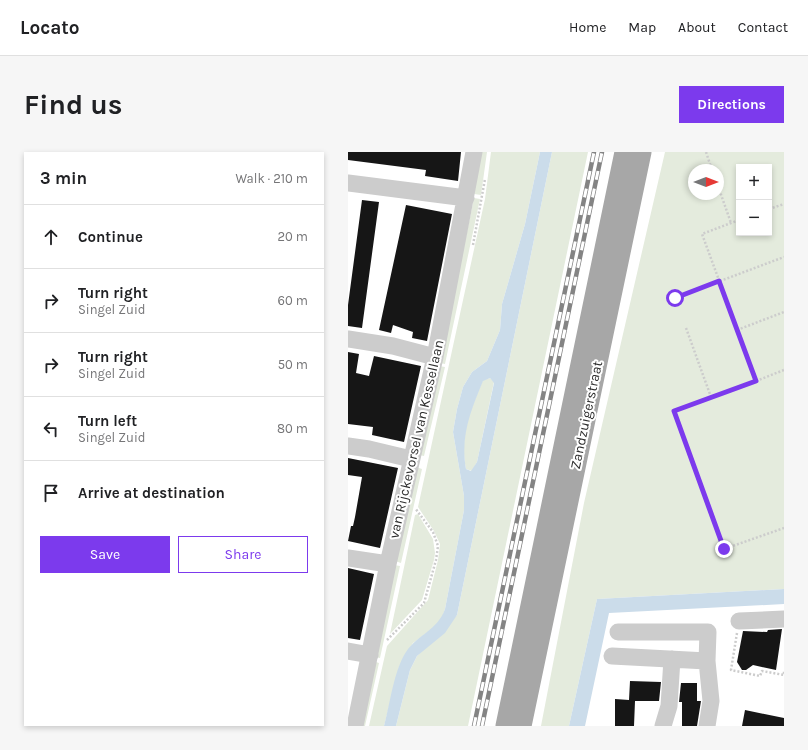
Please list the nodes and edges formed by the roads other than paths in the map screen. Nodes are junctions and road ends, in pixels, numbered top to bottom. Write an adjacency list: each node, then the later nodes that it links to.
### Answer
1 (474, 152): 6 (street, van Rijckevorsel van Kessellaan)
2 (625, 152): 23 (main road, Zandzuigerstraat)
3 (641, 152): 7 (main road, Zandzuigerstraat)
4 (650, 152): 7 (street)
5 (348, 185): 6 (street)
6 (466, 198): 9 (street, van Rijckevorsel van Kessellaan)
7 (628, 215): 24 (main road, Zandzuigerstraat)
8 (348, 339): 9 (street)
9 (435, 357): 11 (street, van Rijckevorsel van Kessellaan)
10 (348, 446): 11 (street)
11 (411, 459): 13 (street, van Rijckevorsel van Kessellaan)
12 (348, 558): 13 (street)
13 (388, 564): 18 (street, van Rijckevorsel van Kessellaan)
14 (784, 619): 15 (street)
15 (739, 620)
16 (618, 632): 21 (street)
17 (348, 651): 18 (street)
18 (370, 655): 22 (street, van Rijckevorsel van Kessellaan)
19 (612, 656): 20 (street)
20 (672, 659): 21 (street); 25 (street)
21 (707, 661): 26 (street)
22 (355, 726)
23 (506, 726)
24 (521, 726)
25 (663, 726)
26 (707, 726)

